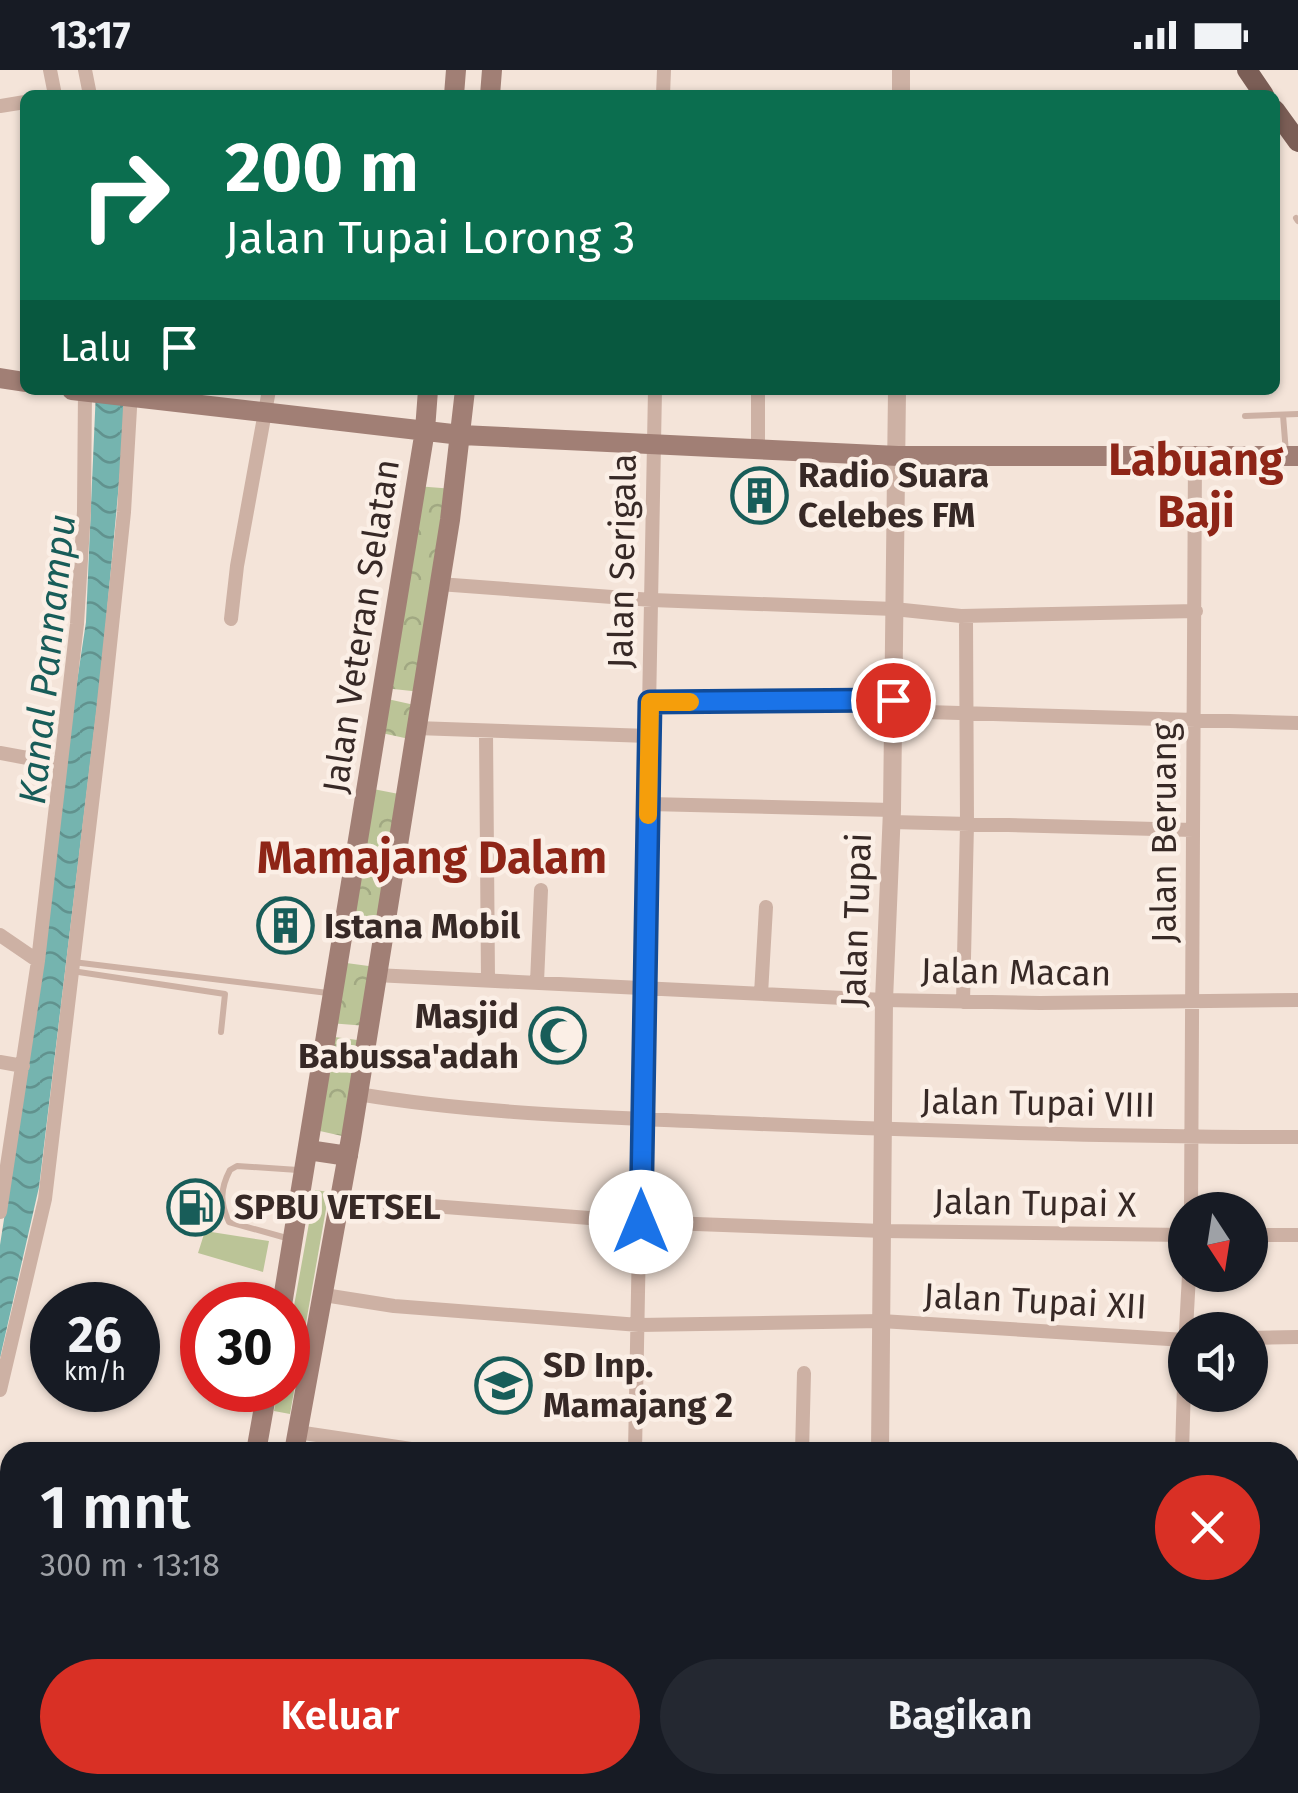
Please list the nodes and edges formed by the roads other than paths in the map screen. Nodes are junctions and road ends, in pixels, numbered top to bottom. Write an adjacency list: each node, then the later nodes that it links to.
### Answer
1 (1280, 117): 2 (main road)
2 (1298, 142)
3 (84, 395): 37 (street)
4 (129, 395): 11 (main road); 48 (street)
5 (268, 395): 11 (street)
6 (428, 395): 15 (main road, Jalan Veteran Selatan)
7 (464, 395): 16 (main road, Jalan Veteran Selatan)
8 (654, 395): 17 (street, Jalan Serigala)
9 (758, 395): 18 (street)
10 (897, 395): 19 (street, Jalan Tupai)
11 (264, 411): 15 (main road); 27 (street)
12 (1298, 414): 13 (lane)
13 (1283, 415): 14 (lane); 21 (lane)
14 (1246, 416)
15 (425, 430): 16 (main road, Jalan Veteran Selatan); 38 (main road, Jalan Veteran Selatan)
16 (461, 436): 17 (main road); 22 (main road, Jalan Veteran Selatan)
17 (653, 442): 18 (main road); 23 (street, Jalan Serigala)
18 (758, 449): 19 (main road)
19 (898, 456): 20 (main road); 24 (street, Jalan Tupai)
20 (1195, 456): 21 (main road); 25 (street, Jalan Beruang)
21 (1292, 456)
22 (439, 584): 23 (street); 33 (main road, Jalan Veteran Selatan)
23 (652, 600): 24 (street); 28 (street, Jalan Serigala)
24 (894, 609): 26 (street); 29 (street, Jalan Tupai)
25 (1196, 610): 26 (street); 31 (street, Jalan Beruang)
26 (962, 616): 30 (street)
27 (231, 619)
28 (650, 702): 29 (street); 35 (street, Jalan Serigala)
29 (893, 705): 30 (street); 41 (street, Jalan Tupai)
30 (968, 713): 31 (street); 42 (street)
31 (1194, 718): 32 (street); 43 (street, Jalan Beruang)
32 (1298, 722)
33 (416, 728): 34 (street); 39 (main road, Jalan Veteran Selatan)
34 (486, 732): 35 (street); 50 (street)
35 (649, 736): 40 (street, Jalan Serigala)
36 (0, 753): 37 (street)
37 (60, 764): 47 (street)
38 (370, 778): 39 (main road); 53 (main road, Jalan Veteran Selatan)
39 (406, 787): 49 (main road, Jalan Veteran Selatan)
40 (649, 804): 41 (street); 52 (street, Jalan Serigala)
41 (892, 816): 42 (street); 55 (street, Jalan Tupai)
42 (967, 824): 43 (street); 57 (street)
43 (1194, 830): 58 (street, Jalan Beruang)
44 (542, 890): 51 (street)
45 (766, 908): 54 (street)
46 (0, 935): 47 (street)
47 (38, 961): 61 (street)
48 (73, 967): 53 (lane); 59 (lane); 86 (street)
49 (375, 975): 50 (street, Jalan Macan); 62 (main road, Jalan Veteran Selatan)
50 (488, 980): 51 (street, Jalan Macan)
51 (537, 982): 52 (street, Jalan Macan)
52 (643, 988): 54 (street, Jalan Macan); 63 (street, Jalan Serigala)
53 (334, 993): 68 (main road, Jalan Veteran Selatan)
54 (761, 994): 55 (street, Jalan Macan)
55 (884, 1000): 57 (street, Jalan Macan); 64 (street, Jalan Tupai)
56 (1298, 1000): 58 (street, Jalan Macan)
57 (963, 1002): 58 (street, Jalan Macan)
58 (1194, 1002): 65 (street, Jalan Beruang)
59 (221, 1032)
60 (0, 1062): 61 (street)
61 (23, 1066): 71 (street)
62 (358, 1094): 63 (street, Jalan Tupai VIII); 67 (main road, Jalan Veteran Selatan)
63 (641, 1118): 64 (street, Jalan Tupai VIII); 72 (street, Jalan Serigala)
64 (884, 1129): 65 (street, Jalan Tupai VIII); 73 (street, Jalan Tupai)
65 (1192, 1137): 66 (street, Jalan Tupai VIII); 69 (street, Jalan Beruang)
66 (1298, 1138)
67 (348, 1156): 68 (main road); 70 (main road, Jalan Veteran Selatan)
68 (306, 1161): 77 (main road, Jalan Veteran Selatan); 77 (lane)
69 (1191, 1192)
70 (341, 1199): 72 (street, Jalan Tupai X); 79 (main road, Jalan Veteran Selatan)
71 (0, 1212)
72 (641, 1222): 73 (street, Jalan Tupai X); 81 (street, Jalan Serigala)
73 (883, 1231): 74 (street, Jalan Tupai X); 80 (street, Jalan Tupai)
74 (1168, 1235)
75 (1268, 1235): 76 (street)
76 (1298, 1235)
77 (293, 1240): 78 (main road, Jalan Veteran Selatan)
78 (286, 1282)
79 (324, 1294): 81 (street, Jalan Tupai XII); 90 (main road, Jalan Veteran Selatan)
80 (882, 1321): 81 (street, Jalan Tupai XII); 84 (street, Jalan Tupai XII); 93 (street, Jalan Tupai)
81 (638, 1325): 91 (street, Jalan Serigala)
82 (1298, 1337): 83 (street)
83 (1268, 1338)
84 (1168, 1339)
85 (804, 1373): 92 (street)
86 (0, 1390)
87 (263, 1412): 89 (main road)
88 (1183, 1412): 94 (street)
89 (258, 1442)
90 (296, 1442)
91 (636, 1442)
92 (802, 1442)
93 (880, 1442)
94 (1182, 1442)

